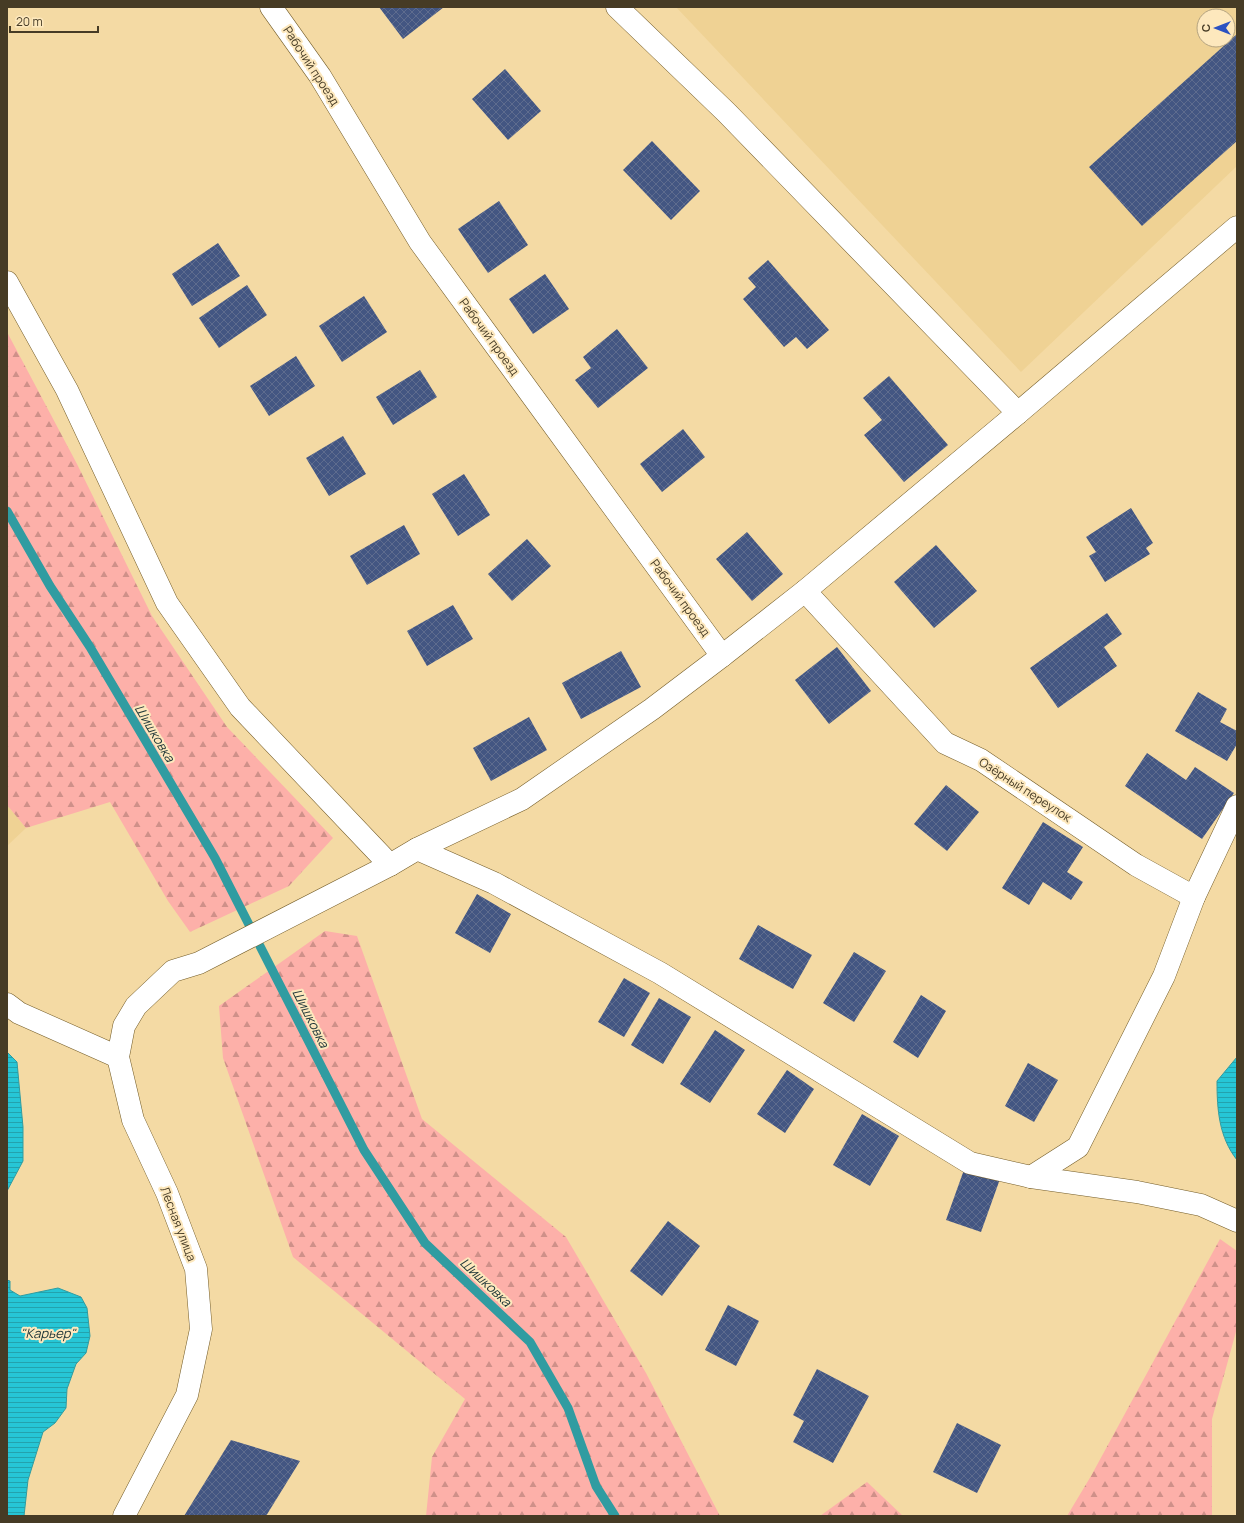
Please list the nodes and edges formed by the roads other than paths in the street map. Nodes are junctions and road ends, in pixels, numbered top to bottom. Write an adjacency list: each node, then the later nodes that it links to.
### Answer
1 (271, 7): 7 (street, Рабочий проезд)
2 (617, 7): 5 (street)
3 (1237, 227): 5 (street, Лесная улица)
4 (7, 282): 10 (street)
5 (1018, 413): 6 (street, Лесная улица)
6 (805, 591): 7 (street, Лесная улица); 11 (street, Озёрный переулок)
7 (722, 656): 9 (street, Лесная улица)
8 (1237, 806): 11 (street)
9 (417, 849): 10 (street, Лесная улица); 14 (street)
10 (390, 865): 13 (street, Лесная улица)
11 (1194, 897): 14 (street)
12 (7, 1004): 13 (street)
13 (118, 1057): 16 (street, Лесная улица)
14 (1031, 1177): 15 (street)
15 (1237, 1221)
16 (124, 1516)

